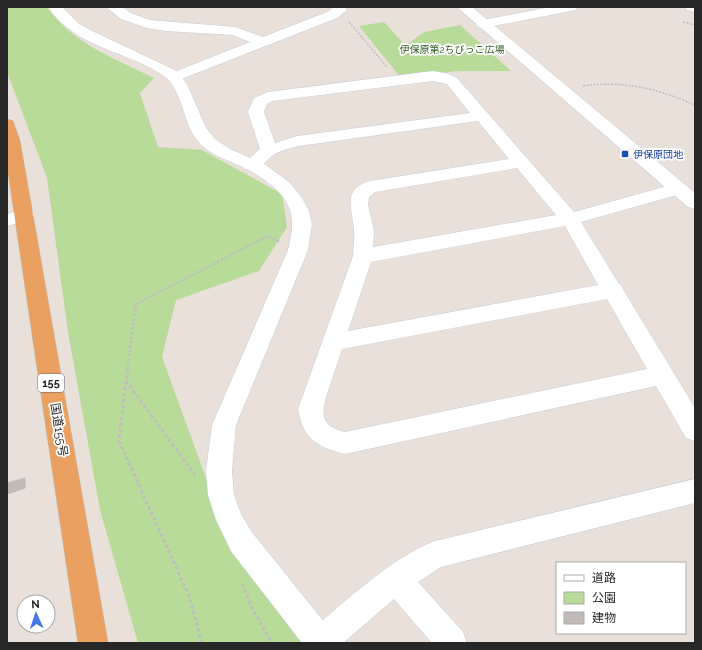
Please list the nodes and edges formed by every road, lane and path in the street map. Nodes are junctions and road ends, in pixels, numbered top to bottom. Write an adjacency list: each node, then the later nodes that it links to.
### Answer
1 (55, 7): 12 (street)
2 (114, 7): 11 (street)
3 (464, 7): 9 (street)
4 (571, 7): 9 (street)
5 (692, 7): 6 (street)
6 (695, 8)
7 (339, 9): 11 (street); 13 (path)
8 (683, 22): 10 (path)
9 (483, 24): 14 (street)
10 (695, 25)
11 (263, 42): 12 (street)
12 (174, 77): 20 (street)
13 (398, 80): 16 (street); 18 (street)
14 (562, 90): 15 (path); 21 (street)
15 (695, 105)
16 (482, 116): 18 (street); 19 (street)
17 (7, 124): 23 (highway, 国道155号 / 155)
18 (269, 150): 20 (street)
19 (522, 162): 24 (street); 26 (street)
20 (251, 165): 39 (street)
21 (678, 189): 22 (street); 24 (street)
22 (695, 203)
23 (16, 218): 36 (highway, 国道155号 / 155)
24 (570, 219): 26 (street); 27 (street)
25 (284, 244): 30 (path)
26 (363, 256): 28 (street)
27 (614, 290): 28 (street); 29 (street)
28 (334, 342): 29 (street)
29 (662, 375): 31 (street)
30 (126, 381): 32 (path); 37 (path)
31 (695, 430)
32 (198, 480)
33 (695, 491): 34 (street)
34 (396, 579): 39 (street); 40 (street)
35 (240, 581): 38 (path)
36 (93, 643)
37 (202, 643)
38 (272, 643)
39 (321, 643)
40 (452, 643)

